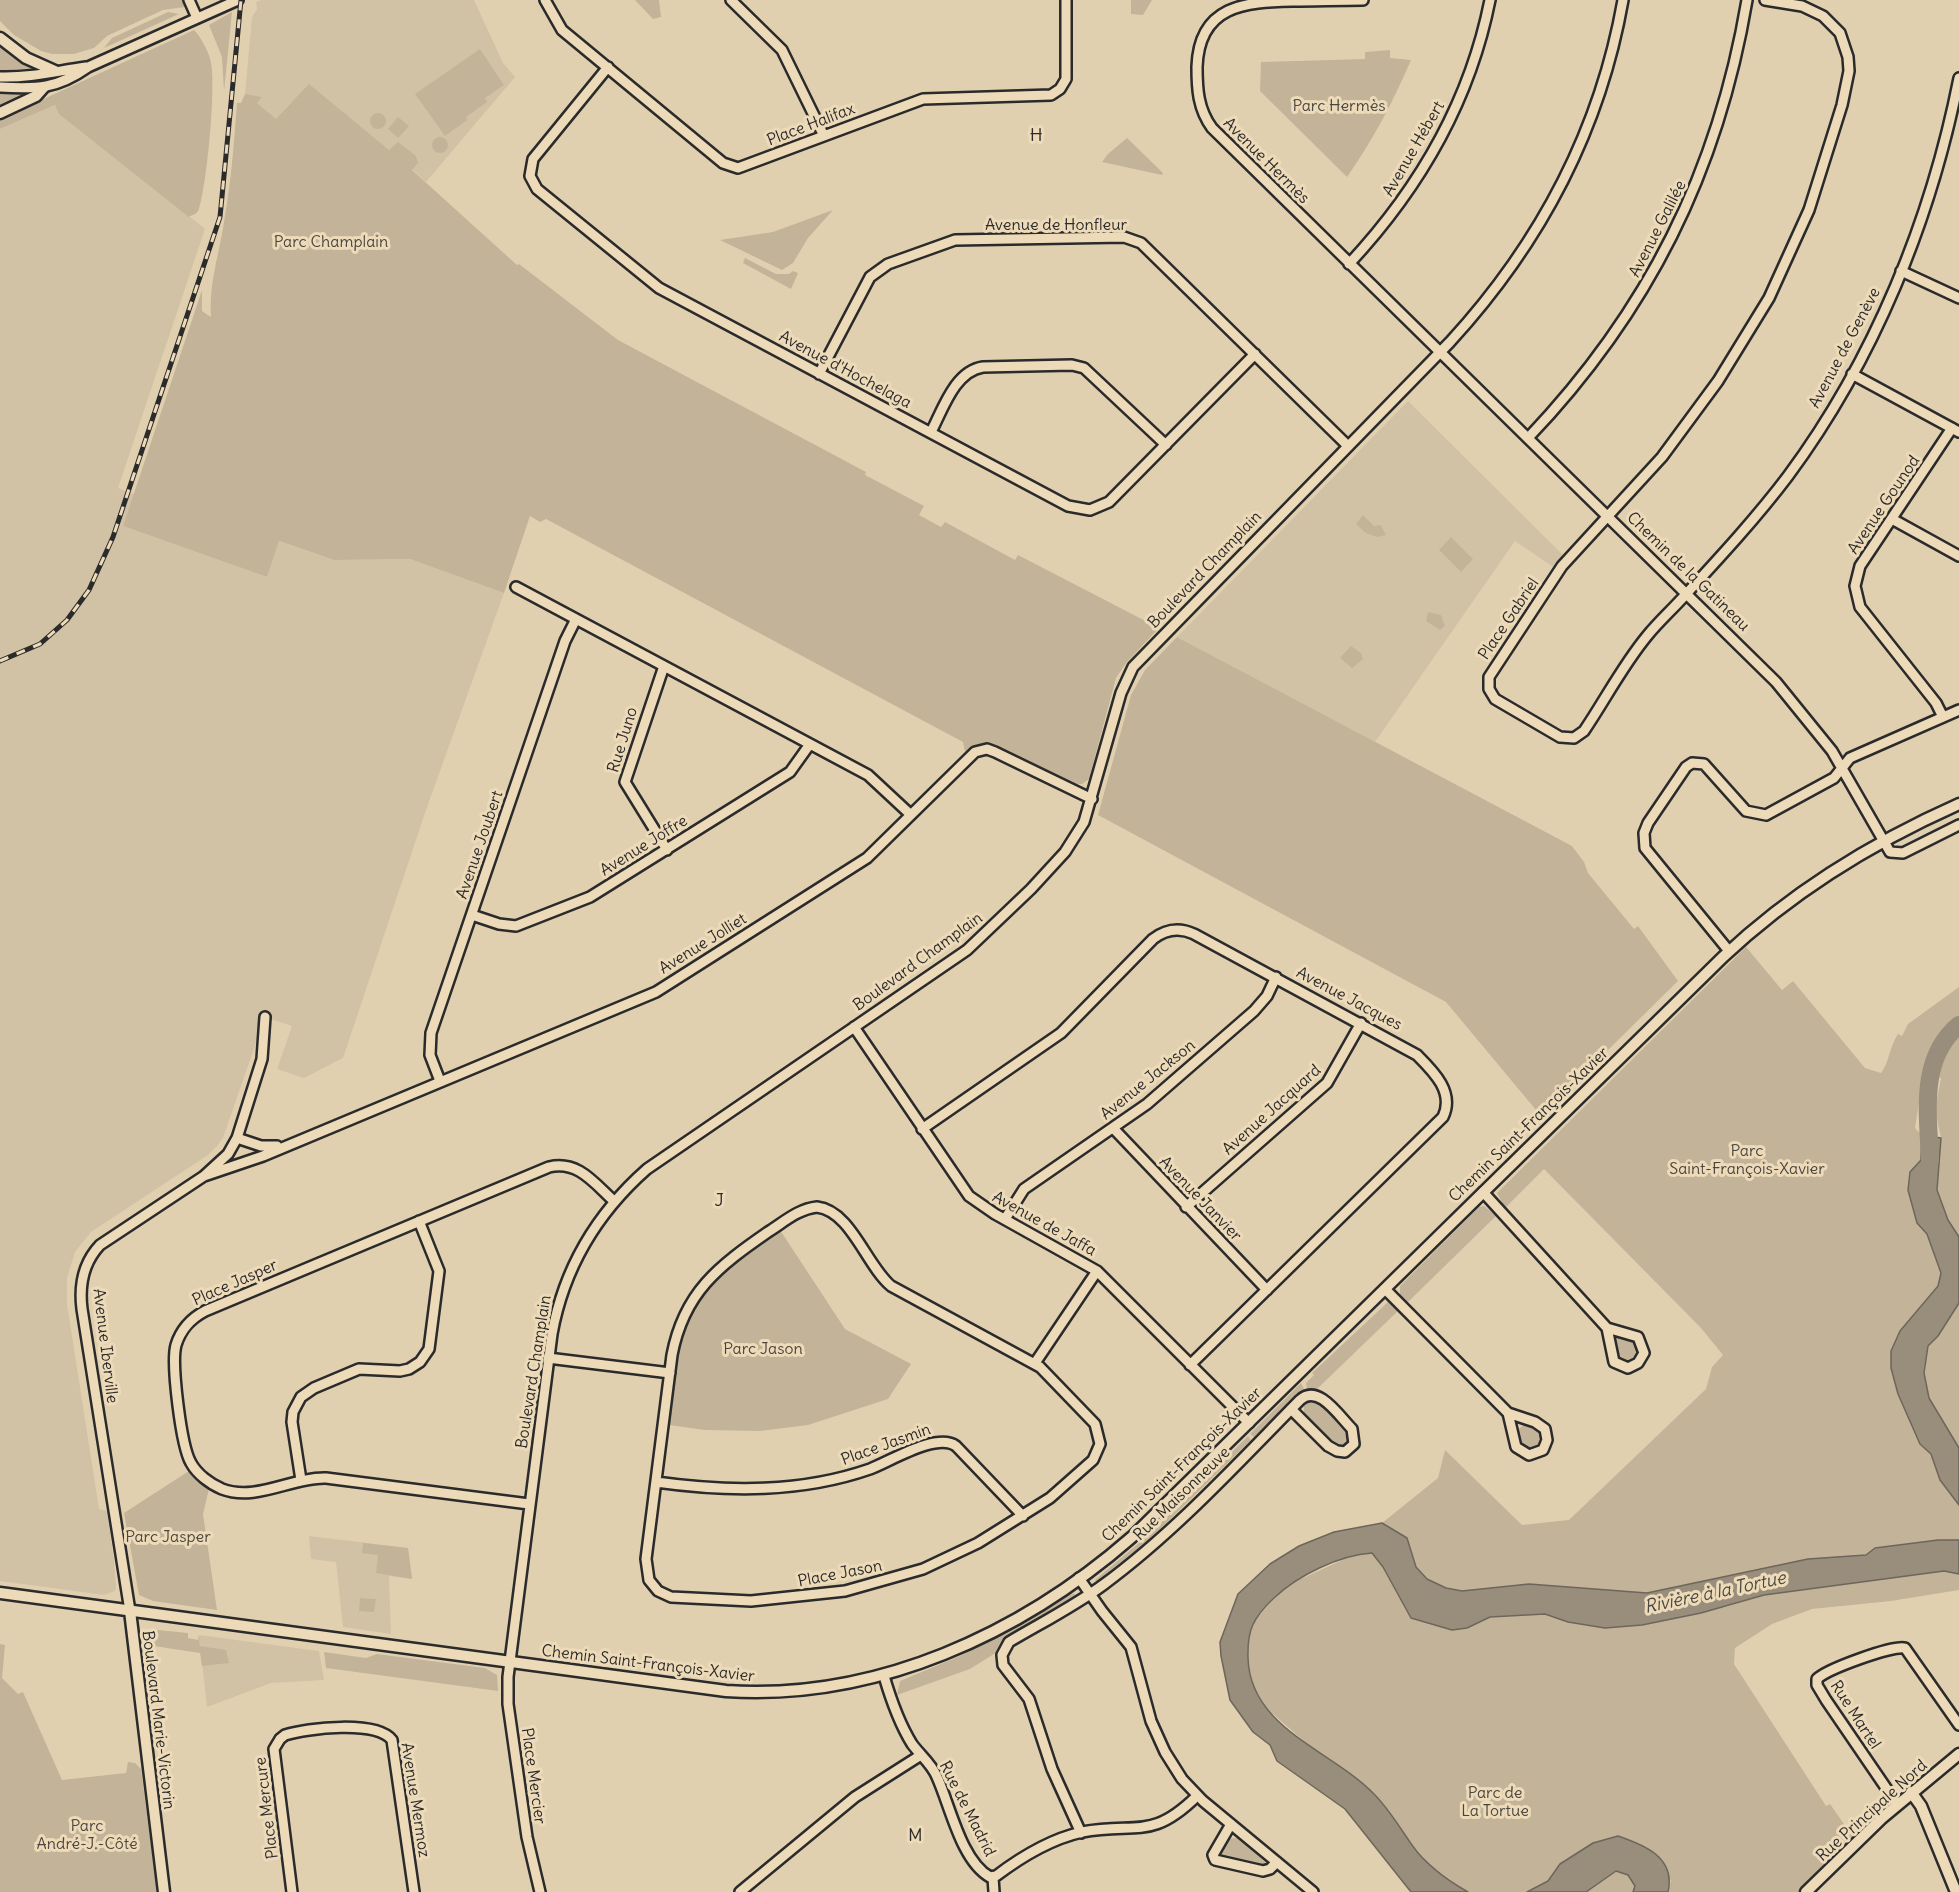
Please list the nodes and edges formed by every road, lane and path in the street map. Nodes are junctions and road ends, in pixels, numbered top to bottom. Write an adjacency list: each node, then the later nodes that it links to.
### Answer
1 (189, 0): 11 (street)
2 (238, 0): 11 (street)
3 (545, 0): 14 (street, Place Halifax)
4 (731, 0): 21 (street)
5 (1065, 0): 21 (street, Place Halifax)
6 (1363, 0): 22 (street, Avenue Hermès)
7 (1490, 0): 22 (street, Avenue Hébert)
8 (1623, 0): 25 (street, Boulevard Champlain)
9 (1747, 0): 31 (street, Avenue Galilée)
10 (1765, 0): 34 (street)
11 (197, 18): 13 (street)
12 (0, 38): 15 (street)
13 (88, 67): 15 (street); 19 (street)
14 (608, 67): 21 (street, Place Halifax); 27 (street, Avenue d'Hochelaga)
15 (54, 71): 16 (street)
16 (0, 77)
17 (1959, 78): 23 (street, Avenue de Genève)
18 (0, 87): 19 (street)
19 (44, 87): 20 (street)
20 (0, 113)
21 (824, 136)
22 (1349, 264): 25 (street, Avenue Hermès)
23 (1901, 271): 24 (street); 28 (street, Avenue de Genève)
24 (1959, 298)
25 (1440, 352): 31 (street, Chemin de la Gatineau); 33 (street, Boulevard Champlain)
26 (1255, 354): 27 (street, Avenue de Honfleur); 32 (street, Avenue d'Hochelaga); 33 (street, Avenue de Honfleur)
27 (819, 374): 30 (street, Avenue d'Hochelaga)
28 (1852, 374): 29 (street); 38 (street, Avenue de Genève)
29 (1955, 430): 35 (street, Avenue Gounod)
30 (931, 432): 32 (street, Avenue d'Hochelaga); 32 (street)
31 (1528, 438): 34 (street, Chemin de la Gatineau)
32 (1166, 445)
33 (1348, 446): 45 (street, Boulevard Champlain)
34 (1609, 516): 38 (street, Chemin de la Gatineau); 38 (street, Place Gabriel)
35 (1892, 519): 36 (street); 42 (street, Avenue Gounod)
36 (1959, 556)
37 (516, 587): 39 (street)
38 (1688, 593): 44 (street, Chemin de la Gatineau)
39 (576, 619): 40 (street); 51 (street, Avenue Joubert)
40 (664, 666): 43 (street); 50 (street, Rue Juno)
41 (1959, 710): 42 (street)
42 (1943, 717): 44 (street)
43 (810, 744): 47 (street); 50 (street, Avenue Joffre)
44 (1842, 768): 49 (street, Chemin de la Gatineau); 52 (street)
45 (1092, 799): 47 (street, Avenue Jolliet); 56 (street, Boulevard Champlain)
46 (1959, 804): 49 (street, Chemin Saint-François-Xavier)
47 (910, 815): 57 (street, Avenue Jolliet)
48 (1959, 825): 49 (street)
49 (1883, 840): 52 (street, Chemin Saint-François-Xavier)
50 (667, 850): 51 (street, Avenue Joffre)
51 (472, 915): 57 (street, Avenue Joubert)
52 (1729, 951): 63 (street, Chemin Saint-François-Xavier)
53 (1276, 977): 55 (street, Avenue Jacques); 58 (street, Avenue Jackson); 59 (street, Avenue Jacques)
54 (265, 1017): 60 (street, Avenue Iberville)
55 (1361, 1023): 65 (street, Avenue Jacquard); 70 (street, Avenue Jacques)
56 (854, 1027): 59 (street, Avenue de Jaffa); 64 (street, Boulevard Champlain)
57 (440, 1081): 61 (street, Avenue Jolliet)
58 (1113, 1128): 65 (street, Avenue Janvier); 66 (street, Avenue Jackson)
59 (922, 1129): 66 (street, Avenue de Jaffa)
60 (237, 1138): 61 (street, Avenue Jolliet); 62 (street, Avenue Iberville)
61 (285, 1145): 62 (street, Avenue Jolliet)
62 (204, 1176): 86 (street, Avenue Iberville)
63 (1483, 1192): 69 (street, Chemin Saint-François-Xavier); 71 (street)
64 (614, 1201): 67 (street, Place Jasper); 72 (street, Boulevard Champlain)
65 (1186, 1207): 70 (street, Avenue Janvier)
66 (1005, 1220): 68 (street, Avenue de Jaffa)
67 (419, 1221): 79 (street); 79 (street, Place Jasper)
68 (1097, 1271): 73 (street); 74 (street, Avenue de Jaffa)
69 (1385, 1289): 77 (street); 78 (street, Chemin Saint-François-Xavier)
70 (1267, 1290): 74 (street, Avenue Jacques)
71 (1606, 1328): 71 (street)
72 (548, 1358): 75 (street); 81 (street, Boulevard Champlain)
73 (1035, 1363): 75 (street, Place Jason); 82 (street, Place Jason)
74 (1190, 1365): 78 (street, Avenue de Jaffa)
75 (670, 1373): 80 (street, Place Jason)
76 (1291, 1409): 76 (street, Rue Maisonneuve); 85 (street, Rue Maisonneuve)
77 (1508, 1413): 77 (street)
78 (1249, 1423): 83 (street, Chemin Saint-François-Xavier)
79 (301, 1480): 81 (street, Place Jasper)
80 (656, 1482): 82 (street, Place Jasmin); 82 (street, Place Jason)
81 (529, 1504): 87 (street, Boulevard Champlain)
82 (1023, 1516)
83 (1079, 1578): 85 (street); 88 (street, Chemin Saint-François-Xavier)
84 (0, 1593): 86 (street, Boulevard Marie-Victorin)
85 (1090, 1595): 94 (street); 97 (street, Rue Maisonneuve)
86 (130, 1611): 87 (street, Chemin Saint-François-Xavier); 100 (street, Boulevard Marie-Victorin)
87 (509, 1663): 88 (street, Chemin Saint-François-Xavier); 103 (street, Place Mercier)
88 (884, 1676): 92 (street, Rue de Madrid)
89 (1959, 1725): 95 (street, Rue Martel)
90 (331, 1727): 101 (street, Place Mercure); 102 (street, Avenue Mermoz)
91 (1959, 1754): 93 (street, Rue Principale Nord)
92 (921, 1755): 99 (street, Rue de Madrid); 104 (street)
93 (1911, 1792): 95 (street, Rue Principale Nord); 108 (street)
94 (1197, 1796): 96 (street); 97 (street, Rue de Madrid)
95 (1897, 1804): 107 (street, Rue Principale Nord)
96 (1232, 1824): 98 (street); 98 (street)
97 (1081, 1833): 99 (street, Rue de Madrid)
98 (1277, 1862): 106 (street)
99 (993, 1877): 105 (street)
100 (164, 1892)
101 (292, 1892)
102 (414, 1892)
103 (540, 1892)
104 (740, 1892)
105 (994, 1892)
106 (1313, 1892)
107 (1806, 1892)
108 (1956, 1892)

